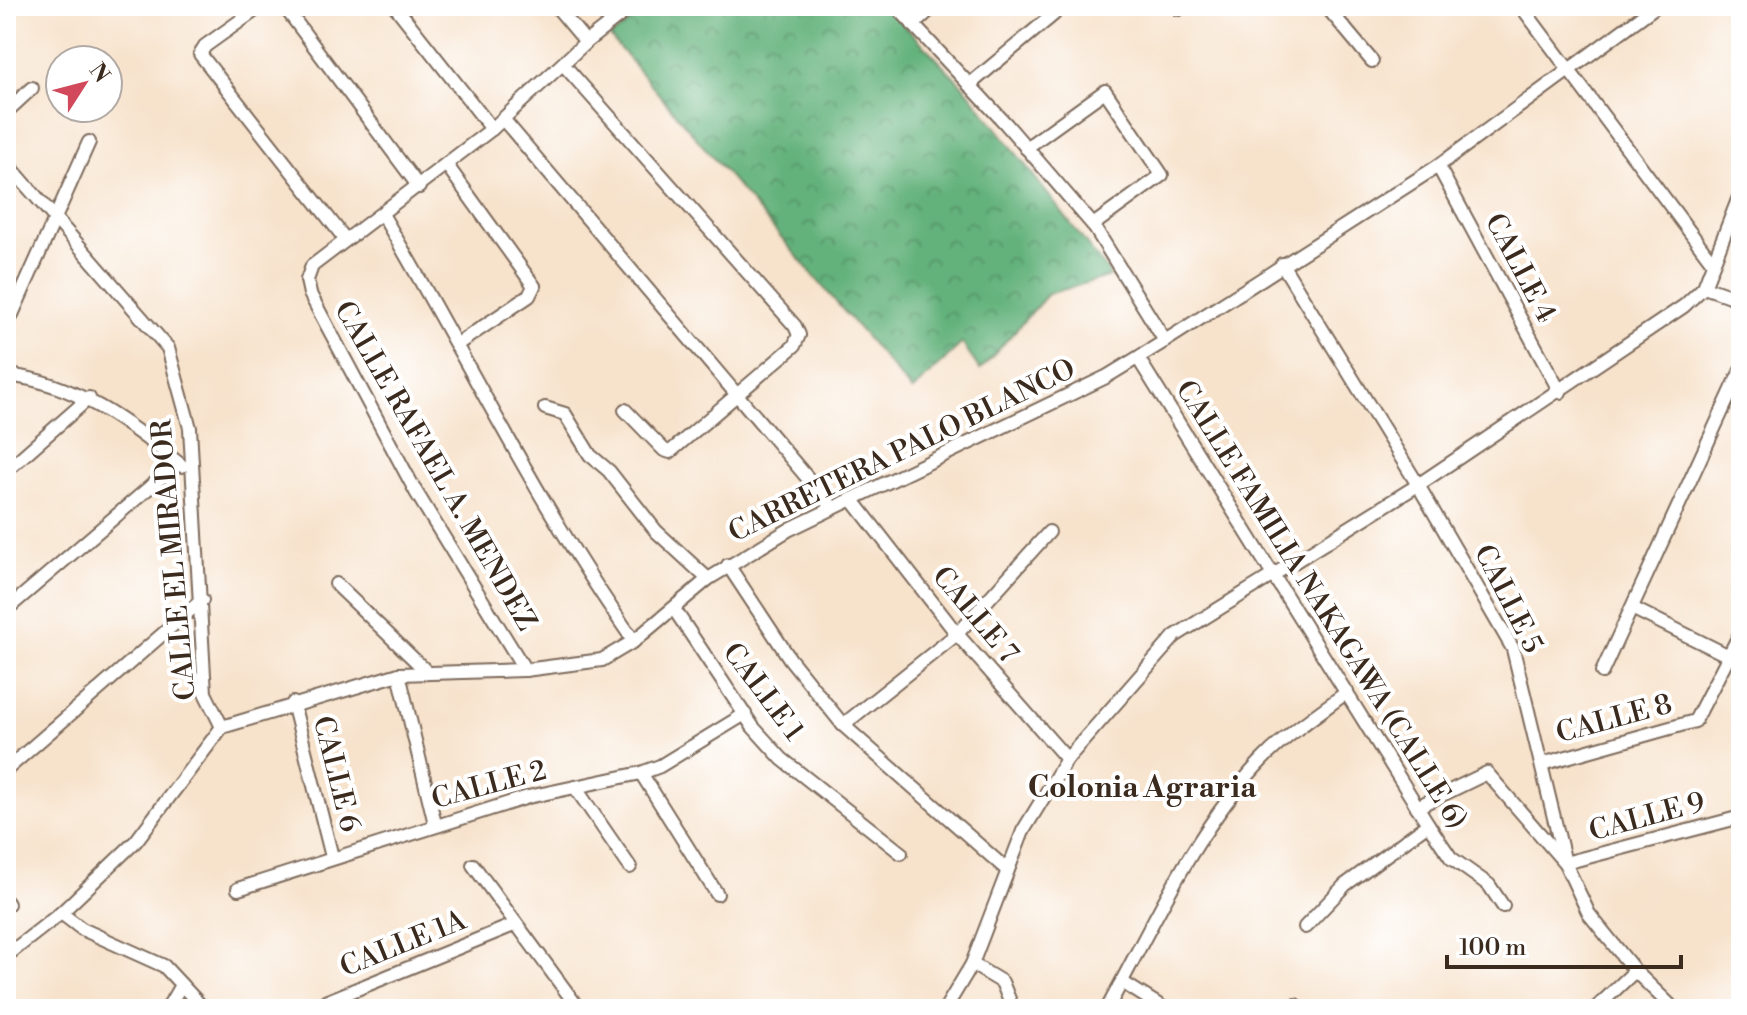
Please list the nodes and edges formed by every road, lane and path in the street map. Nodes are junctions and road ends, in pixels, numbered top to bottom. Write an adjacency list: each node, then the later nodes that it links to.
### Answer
1 (261, 6): 32 (street)
2 (284, 6): 27 (street)
3 (395, 6): 21 (street)
4 (556, 6): 13 (street)
5 (632, 6): 13 (street, CALLE RAFAEL A. MENDEZ)
6 (896, 6): 12 (street)
7 (934, 6): 12 (street)
8 (1326, 6): 14 (street)
9 (1521, 6): 16 (street)
10 (1656, 6): 16 (street, CARRETERA PALO BLANCO)
11 (1054, 14): 17 (street)
12 (913, 25): 17 (street)
13 (586, 42): 15 (street, CALLE RAFAEL A. MENDEZ)
14 (1372, 61)
15 (563, 64): 20 (street, CALLE RAFAEL A. MENDEZ); 44 (street)
16 (1569, 70): 26 (street, CARRETERA PALO BLANCO); 33 (street)
17 (969, 85): 23 (street)
18 (32, 88): 19 (street)
19 (6, 112)
20 (503, 119): 21 (street, CALLE RAFAEL A. MENDEZ); 44 (street)
21 (492, 129): 25 (street, CALLE RAFAEL A. MENDEZ)
22 (89, 142): 30 (street)
23 (1026, 148): 31 (street); 31 (street)
24 (6, 162): 30 (street, CALLE EL MIRADOR)
25 (446, 164): 27 (street, CALLE RAFAEL A. MENDEZ); 39 (street)
26 (1438, 166): 34 (street, CARRETERA PALO BLANCO); 43 (street, CALLE 4)
27 (419, 187): 29 (street, CALLE RAFAEL A. MENDEZ)
28 (1741, 192): 33 (street)
29 (382, 214): 32 (street, CALLE RAFAEL A. MENDEZ); 39 (street)
30 (54, 217): 37 (street); 50 (street, CALLE EL MIRADOR)
31 (1093, 225): 38 (street)
32 (345, 239): 67 (street, CALLE RAFAEL A. MENDEZ)
33 (1713, 263): 35 (street)
34 (1282, 264): 38 (street, CARRETERA PALO BLANCO); 51 (street, CALLE 5)
35 (1704, 287): 36 (street); 43 (street)
36 (1741, 300)
37 (6, 328)
38 (1165, 341): 40 (street, CARRETERA PALO BLANCO)
39 (459, 343): 65 (street)
40 (1138, 358): 52 (street, CARRETERA PALO BLANCO); 56 (street, CALLE FAMILIA NAKAGAWA (CALLE 6))
41 (1741, 370): 60 (street)
42 (6, 375): 45 (street)
43 (1560, 392): 51 (street)
44 (736, 396): 47 (street); 53 (street)
45 (89, 398): 48 (street); 49 (street)
46 (545, 408): 57 (street)
47 (625, 410)
48 (178, 463): 50 (street); 62 (street)
49 (6, 471)
50 (193, 476): 59 (street, CALLE EL MIRADOR)
51 (1418, 485): 56 (street); 77 (street, CALLE 5)
52 (852, 499): 53 (street, CARRETERA PALO BLANCO); 64 (street, CALLE 7)
53 (833, 508): 55 (street, CARRETERA PALO BLANCO)
54 (1049, 532): 64 (street)
55 (728, 565): 57 (street, CARRETERA PALO BLANCO); 74 (street)
56 (1274, 575): 71 (street, CALLE FAMILIA NAKAGAWA (CALLE 6)); 76 (street)
57 (708, 579): 61 (street, CARRETERA PALO BLANCO)
58 (336, 584): 68 (street)
59 (202, 600): 75 (street, CALLE EL MIRADOR); 78 (street)
60 (1632, 608): 66 (street); 69 (street)
61 (674, 609): 65 (street, CARRETERA PALO BLANCO); 73 (street, CALLE 1)
62 (6, 610)
63 (1741, 632): 66 (street, CALLE 8)
64 (957, 634): 74 (street); 76 (street, CALLE 7)
65 (634, 641): 67 (street, CARRETERA PALO BLANCO)
66 (1736, 660): 77 (street, CALLE 8)
67 (525, 670): 68 (street, CARRETERA PALO BLANCO)
68 (426, 671): 70 (street, CARRETERA PALO BLANCO)
69 (1602, 672)
70 (399, 674): 72 (street, CARRETERA PALO BLANCO); 83 (street)
71 (1347, 692): 81 (street, CALLE FAMILIA NAKAGAWA (CALLE 6)); 100 (street)
72 (293, 703): 75 (street, CARRETERA PALO BLANCO); 86 (street, CALLE 6)
73 (745, 714): 79 (street, CALLE 2); 85 (street, CALLE 1)
74 (843, 725): 90 (street)
75 (222, 727): 94 (street)
76 (1067, 759): 90 (street)
77 (1542, 764): 87 (street, CALLE 5)
78 (6, 770)
79 (641, 773): 80 (street, CALLE 2); 92 (street)
80 (575, 787): 83 (street, CALLE 2); 89 (street)
81 (1417, 807): 84 (street, CALLE FAMILIA NAKAGAWA (CALLE 6)); 87 (street)
82 (1741, 817): 87 (street, CALLE 9)
83 (435, 824): 86 (street, CALLE 2)
84 (1428, 824): 93 (street, CALLE FAMILIA NAKAGAWA (CALLE 6)); 96 (street)
85 (901, 853)
86 (332, 857): 91 (street, CALLE 2)
87 (1565, 863): 99 (street, CALLE 5)
88 (473, 865): 95 (street, CALLE 1A)
89 (630, 867)
90 (1006, 869): 98 (street)
91 (238, 889)
92 (717, 894)
93 (1503, 906)
94 (61, 913): 97 (street); 101 (street)
95 (516, 924): 104 (street, CALLE 1A); 105 (street, CALLE 1A)
96 (1305, 927)
97 (6, 956)
98 (972, 964): 106 (street); 107 (street)
99 (1635, 971): 110 (street); 111 (street, CALLE 5)
100 (1122, 982): 108 (street); 109 (street)
101 (181, 985): 102 (street); 103 (street)
102 (167, 1009)
103 (204, 1009)
104 (308, 1009)
105 (579, 1009)
106 (945, 1009)
107 (1013, 1009)
108 (1107, 1009)
109 (1165, 1009)
110 (1595, 1009)
111 (1674, 1009)

